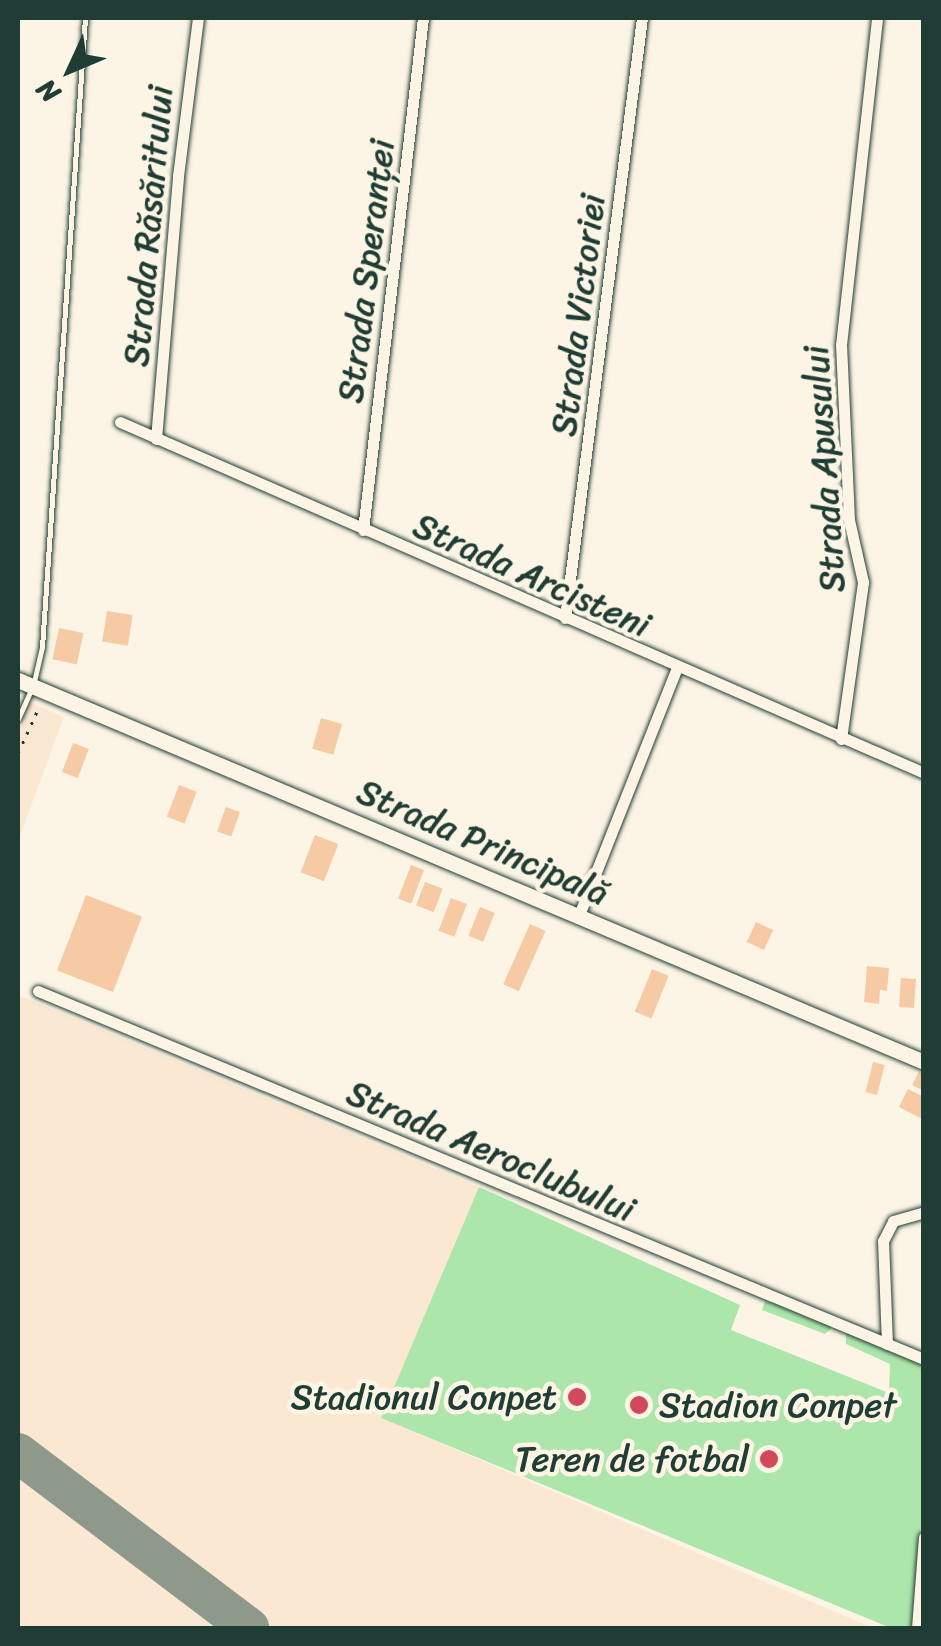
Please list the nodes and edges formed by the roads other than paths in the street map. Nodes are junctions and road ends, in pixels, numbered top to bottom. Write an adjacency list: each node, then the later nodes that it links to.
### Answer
1 (85, 18): 11 (lane)
2 (198, 18): 7 (street, Strada Răsăritului)
3 (423, 18): 8 (street, Strada Speranței)
4 (642, 18): 9 (street, Strada Victoriei)
5 (877, 18): 13 (street, Strada Apusului)
6 (120, 422): 7 (street, Strada Arcisteni)
7 (156, 439): 8 (street, Strada Arcisteni)
8 (363, 530): 9 (street, Strada Arcisteni)
9 (565, 618): 10 (street, Strada Arcisteni)
10 (677, 668): 13 (street, Strada Arcisteni); 15 (street)
11 (25, 683): 12 (lane); 15 (main road, Strada Principală)
12 (18, 718)
13 (841, 738): 14 (street, Strada Arcisteni)
14 (924, 773)
15 (578, 915): 17 (main road, Strada Principală)
16 (38, 990): 19 (street, Strada Aeroclubului)
17 (924, 1062)
18 (924, 1212): 19 (street)
19 (887, 1344): 20 (street, Strada Aeroclubului)
20 (924, 1359)
21 (924, 1537): 22 (street)
22 (917, 1628)

